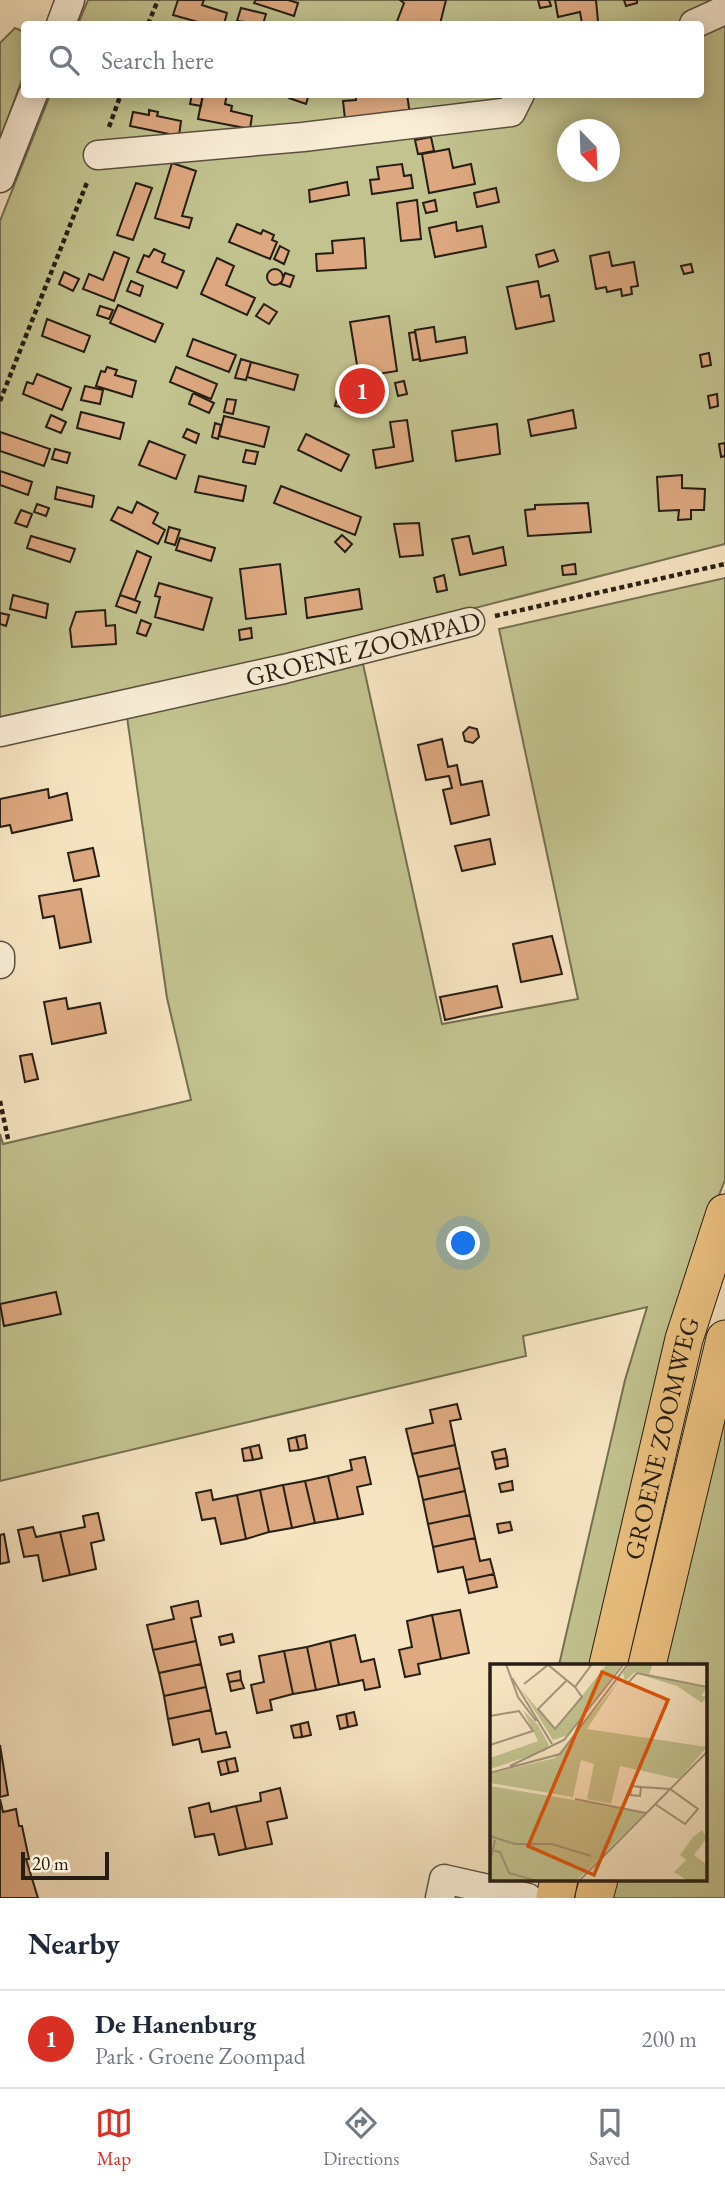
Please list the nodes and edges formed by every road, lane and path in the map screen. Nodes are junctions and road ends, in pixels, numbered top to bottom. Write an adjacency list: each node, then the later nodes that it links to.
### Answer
1 (70, 0): 4 (street)
2 (158, 0): 5 (path)
3 (725, 10): 6 (street)
4 (62, 21)
5 (149, 21)
6 (701, 21)
7 (31, 98): 11 (street)
8 (119, 98): 10 (path)
9 (518, 98): 10 (street)
10 (98, 155): 12 (path)
11 (0, 178)
12 (0, 401)
13 (725, 564): 14 (path, GROENE ZOOMPAD)
14 (470, 622): 15 (street, GROENE ZOOMPAD)
15 (0, 732)
16 (0, 956): 17 (street)
17 (0, 964)
18 (0, 1101): 19 (path)
19 (8, 1139)
20 (725, 1213): 22 (main road, GROENE ZOOMWEG)
21 (725, 1339): 23 (main road, GROENE ZOOMWEG)
22 (608, 1664)
23 (647, 1664)
24 (598, 1881): 27 (main road)
25 (440, 1898): 26 (street)
26 (528, 1898)
27 (594, 1898)

